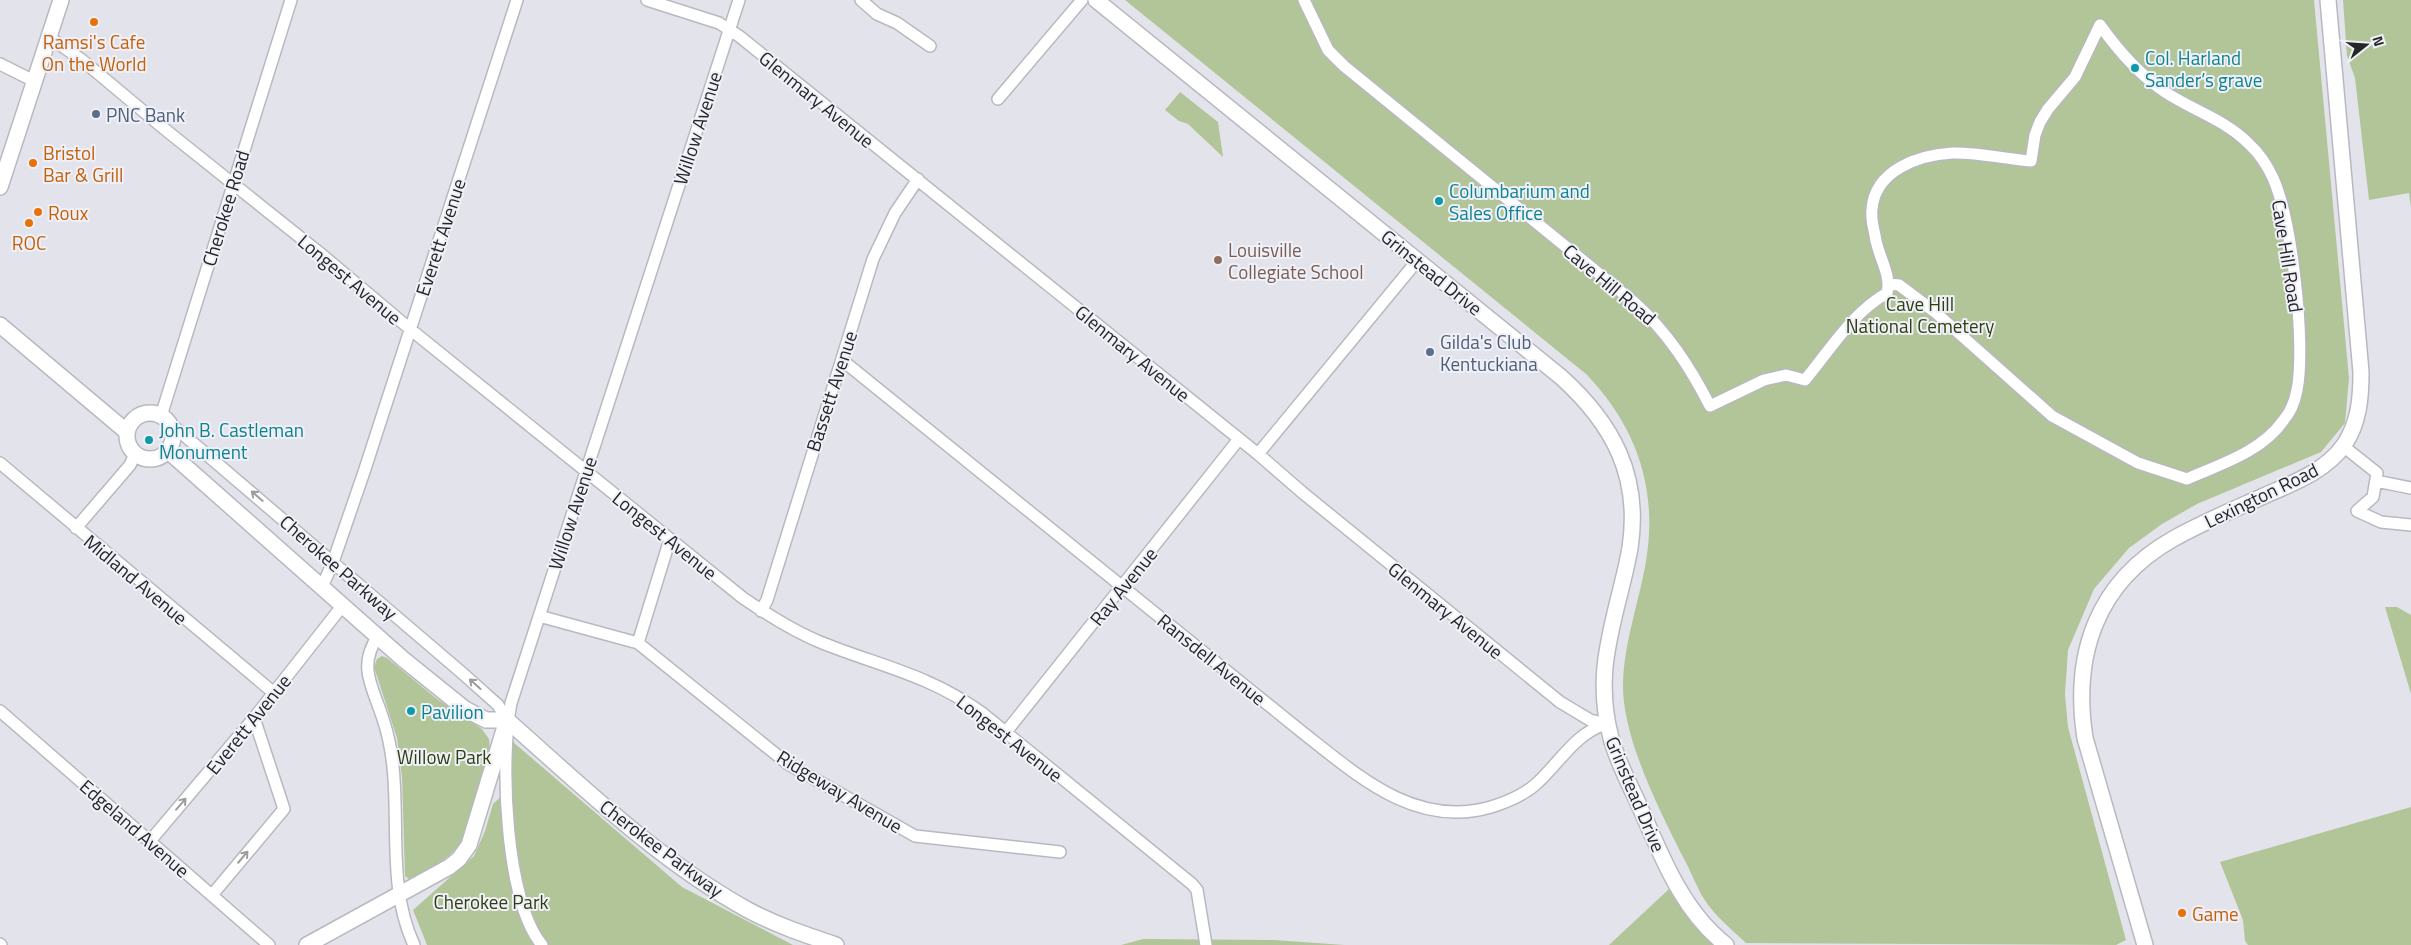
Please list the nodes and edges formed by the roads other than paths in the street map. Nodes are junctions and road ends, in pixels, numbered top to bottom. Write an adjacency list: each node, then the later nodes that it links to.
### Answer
1 (60, 0): 12 (main road)
2 (291, 0): 18 (street, Cherokee Road)
3 (517, 0): 23 (street, Everett Avenue)
4 (647, 0): 11 (street, Glenmary Avenue)
5 (739, 0): 11 (street, Willow Avenue)
6 (861, 0): 13 (street)
7 (1082, 0): 16 (street)
8 (1096, 0): 20 (main road, Grinstead Drive)
9 (1304, 0): 21 (street, Cave Hill Road)
10 (2328, 0): 28 (main road, Lexington Road)
11 (729, 30): 17 (street, Glenmary Avenue); 33 (street, Willow Avenue)
12 (49, 37): 15 (main road); 18 (street, Longest Avenue)
13 (930, 46)
14 (0, 64): 15 (street)
15 (34, 81): 19 (main road)
16 (998, 100)
17 (918, 179): 24 (street, Bassett Avenue); 27 (street, Glenmary Avenue)
18 (232, 182): 23 (street, Longest Avenue); 25 (street, Cherokee Road)
19 (0, 187)
20 (1417, 261): 31 (street); 51 (main road, Grinstead Drive)
21 (1889, 284): 21 (street, Cave Hill Road)
22 (0, 324): 26 (main road)
23 (410, 329): 33 (street, Longest Avenue); 39 (street, Everett Avenue)
24 (842, 360): 40 (street, Ransdell Avenue); 43 (street, Bassett Avenue)
25 (163, 417): 26 (main road); 29 (main road); 39 (street, Cherokee Parkway, one-way to 25)
26 (127, 432): 30 (main road)
27 (1239, 439): 31 (street, Glenmary Avenue); 40 (street, Ray Avenue)
28 (2343, 446): 34 (street); 64 (main road, Lexington Road)
29 (168, 451): 30 (main road); 41 (main road, Cherokee Parkway)
30 (135, 454): 37 (street)
31 (1258, 454): 51 (street, Glenmary Avenue)
32 (0, 463): 37 (street, Midland Avenue)
33 (586, 471): 38 (street, Longest Avenue); 44 (street, Willow Avenue)
34 (2376, 481): 35 (street); 36 (street)
35 (2411, 488)
36 (2411, 525)
37 (76, 528): 47 (street, Midland Avenue)
38 (670, 539): 43 (street, Longest Avenue); 46 (street)
39 (334, 562): 41 (street, Everett Avenue); 50 (street, Cherokee Parkway, one-way to 39)
40 (1123, 586): 51 (street, Ransdell Avenue); 52 (street, Ray Avenue)
41 (322, 587): 42 (main road, Cherokee Parkway)
42 (343, 605): 45 (main road, Cherokee Parkway); 47 (street, Everett Avenue)
43 (762, 611): 52 (street, Longest Avenue)
44 (539, 616): 46 (street, Ridgeway Avenue); 50 (street, Willow Avenue)
45 (378, 636): 50 (main road, Cherokee Parkway); 56 (street)
46 (638, 643): 54 (street, Ridgeway Avenue)
47 (274, 693): 49 (street, Everett Avenue)
48 (0, 712): 53 (street, Edgeland Avenue)
49 (254, 718): 53 (street, Everett Avenue, one-way to 49); 55 (street, one-way to 49)
50 (507, 720): 56 (main road, Willow Avenue); 60 (street); 61 (main road, Cherokee Parkway)
51 (1608, 724): 63 (main road, Grinstead Drive)
52 (1006, 732): 62 (street, Longest Avenue)
53 (150, 841): 55 (street, Edgeland Avenue)
54 (1060, 852)
55 (212, 894): 57 (street, Edgeland Avenue)
56 (400, 895): 58 (main road, Willow Avenue); 59 (street)
57 (269, 945)
58 (307, 945)
59 (414, 945)
60 (542, 945)
61 (836, 945)
62 (1206, 945)
63 (1726, 945)
64 (2145, 945)

